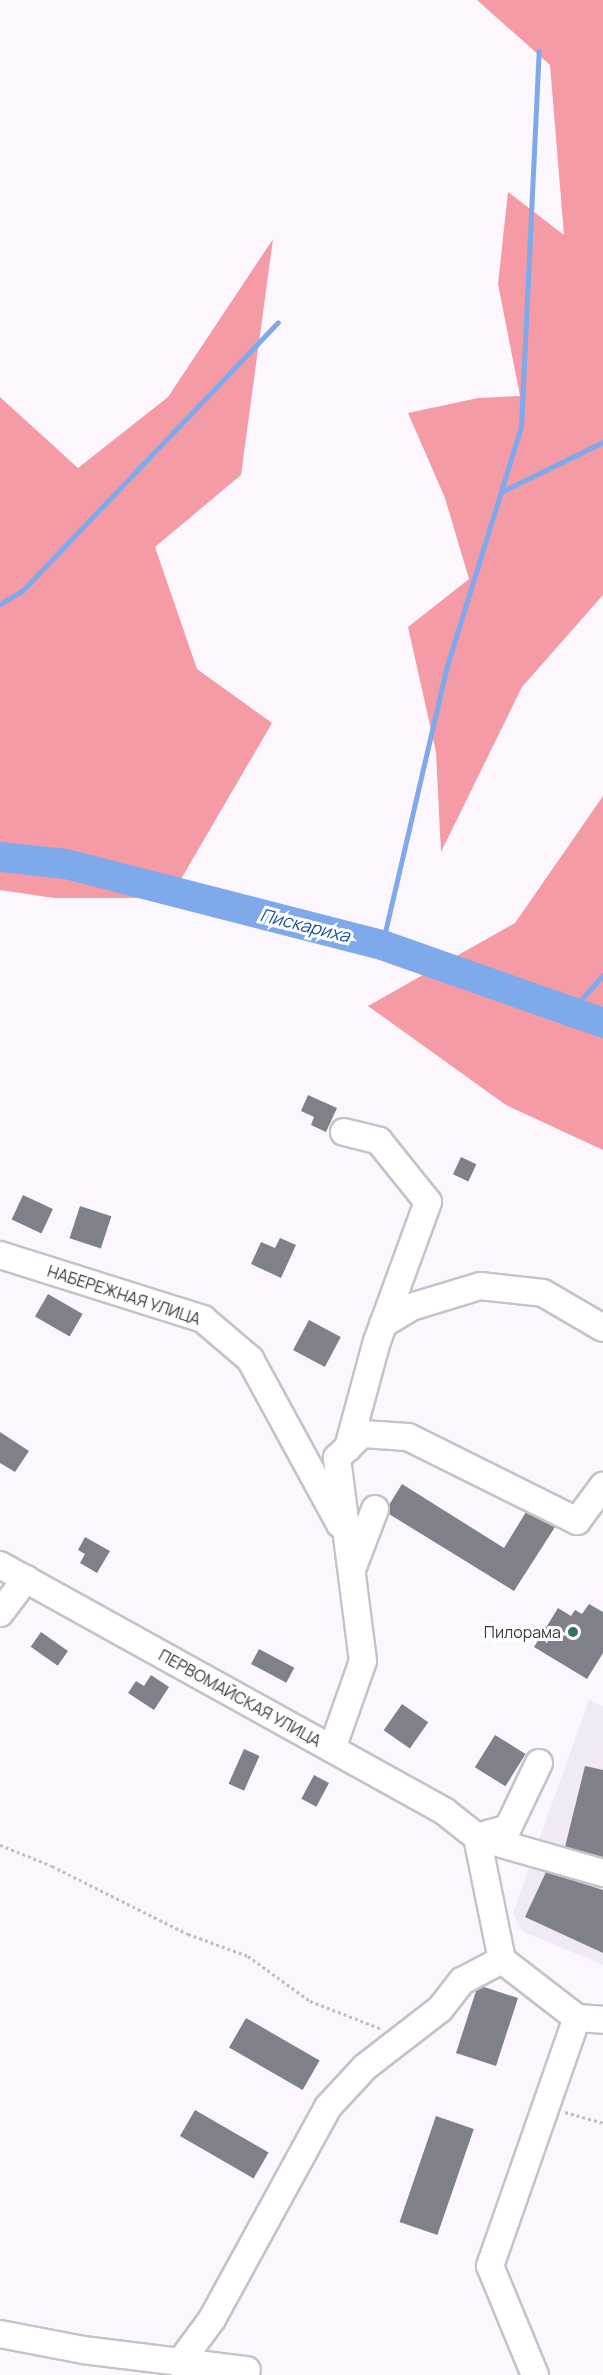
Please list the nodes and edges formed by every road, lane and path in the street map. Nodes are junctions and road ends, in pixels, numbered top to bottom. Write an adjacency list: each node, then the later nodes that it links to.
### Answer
1 (344, 1132): 3 (street)
2 (0, 1255): 8 (street, НАБЕРЕЖНАЯ УЛИЦА)
3 (383, 1324): 4 (street); 5 (street)
4 (603, 1328)
5 (348, 1448): 6 (street); 8 (street)
6 (603, 1486)
7 (375, 1509): 10 (street)
8 (348, 1537): 10 (street)
9 (0, 1565): 11 (street, ПЕРВОМАЙСКАЯ УЛИЦА)
10 (352, 1570): 13 (street)
11 (27, 1579): 12 (street); 13 (street, ПЕРВОМАЙСКАЯ УЛИЦА)
12 (0, 1613)
13 (332, 1749): 15 (street, ПЕРВОМАЙСКАЯ УЛИЦА)
14 (539, 1762): 15 (street)
15 (477, 1837): 17 (street); 18 (street)
16 (0, 1845): 21 (path)
17 (603, 1873)
18 (502, 1960): 19 (street); 21 (street)
19 (577, 2018): 20 (street); 22 (street)
20 (603, 2020)
21 (406, 2039): 25 (street)
22 (546, 2106): 23 (path); 27 (street)
23 (603, 2123)
24 (0, 2334): 25 (street)
25 (179, 2364): 26 (street)
26 (247, 2370)
27 (535, 2375)

